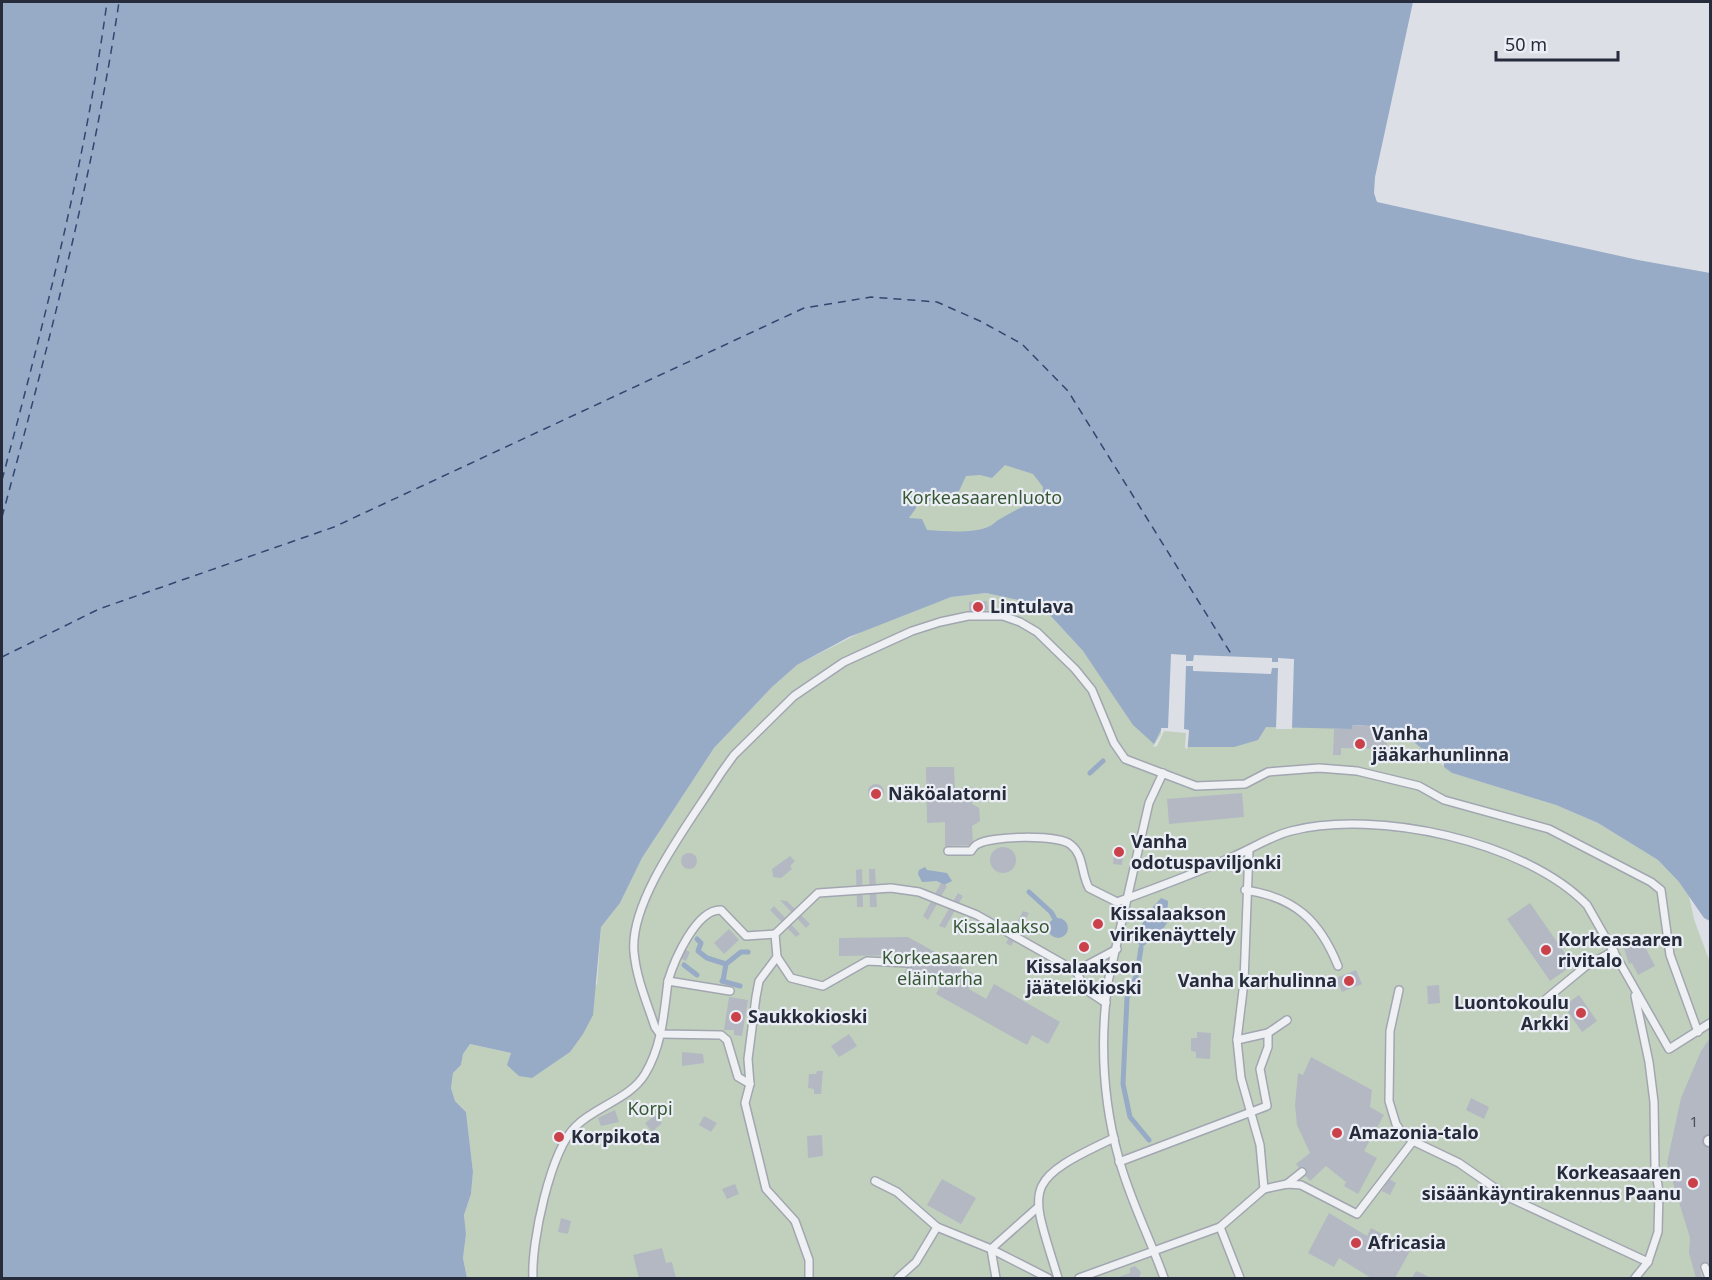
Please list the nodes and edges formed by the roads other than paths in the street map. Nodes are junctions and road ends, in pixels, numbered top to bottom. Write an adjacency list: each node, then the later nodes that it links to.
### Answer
1 (1163, 773): 5 (lane); 21 (lane); 23 (lane)
2 (1248, 850): 4 (lane); 5 (lane); 8 (lane)
3 (948, 851): 5 (lane)
4 (1245, 890): 11 (lane); 24 (lane)
5 (1128, 898): 7 (lane)
6 (775, 934): 9 (lane); 12 (lane); 13 (lane)
7 (1118, 949): 12 (lane); 18 (lane)
8 (1614, 951): 14 (lane); 17 (lane)
9 (777, 957): 10 (lane); 25 (lane)
10 (909, 963)
11 (1338, 966)
12 (1076, 971): 18 (lane)
13 (668, 981): 16 (lane); 23 (lane)
14 (1634, 987): 21 (lane); 39 (lane)
15 (1399, 990): 28 (lane)
16 (730, 991)
17 (1546, 999)
18 (1106, 1003): 27 (lane)
19 (1287, 1020): 22 (lane)
20 (1710, 1023): 21 (lane)
21 (1698, 1032)
22 (1268, 1033): 24 (lane); 26 (lane)
23 (660, 1034): 25 (lane); 41 (lane)
24 (1237, 1040): 26 (lane)
25 (750, 1084): 42 (lane)
26 (1252, 1110): 29 (lane); 33 (lane)
27 (1114, 1138): 29 (lane); 34 (lane)
28 (1413, 1141): 32 (lane); 39 (lane)
29 (1119, 1162): 38 (lane)
30 (1302, 1172): 32 (lane)
31 (875, 1181): 35 (lane)
32 (1287, 1184): 33 (lane)
33 (1264, 1189): 36 (lane)
34 (1037, 1208): 37 (lane); 46 (lane)
35 (937, 1227): 37 (lane); 43 (lane)
36 (1220, 1227): 38 (lane); 49 (lane)
37 (991, 1249): 44 (lane); 45 (lane)
38 (1155, 1252): 47 (lane); 48 (lane)
39 (1648, 1262): 50 (lane)
40 (1705, 1267): 51 (lane)
41 (532, 1278)
42 (809, 1278)
43 (898, 1278)
44 (996, 1278)
45 (1048, 1278)
46 (1058, 1278)
47 (1079, 1278)
48 (1164, 1278)
49 (1240, 1278)
50 (1635, 1278)
51 (1709, 1278)

